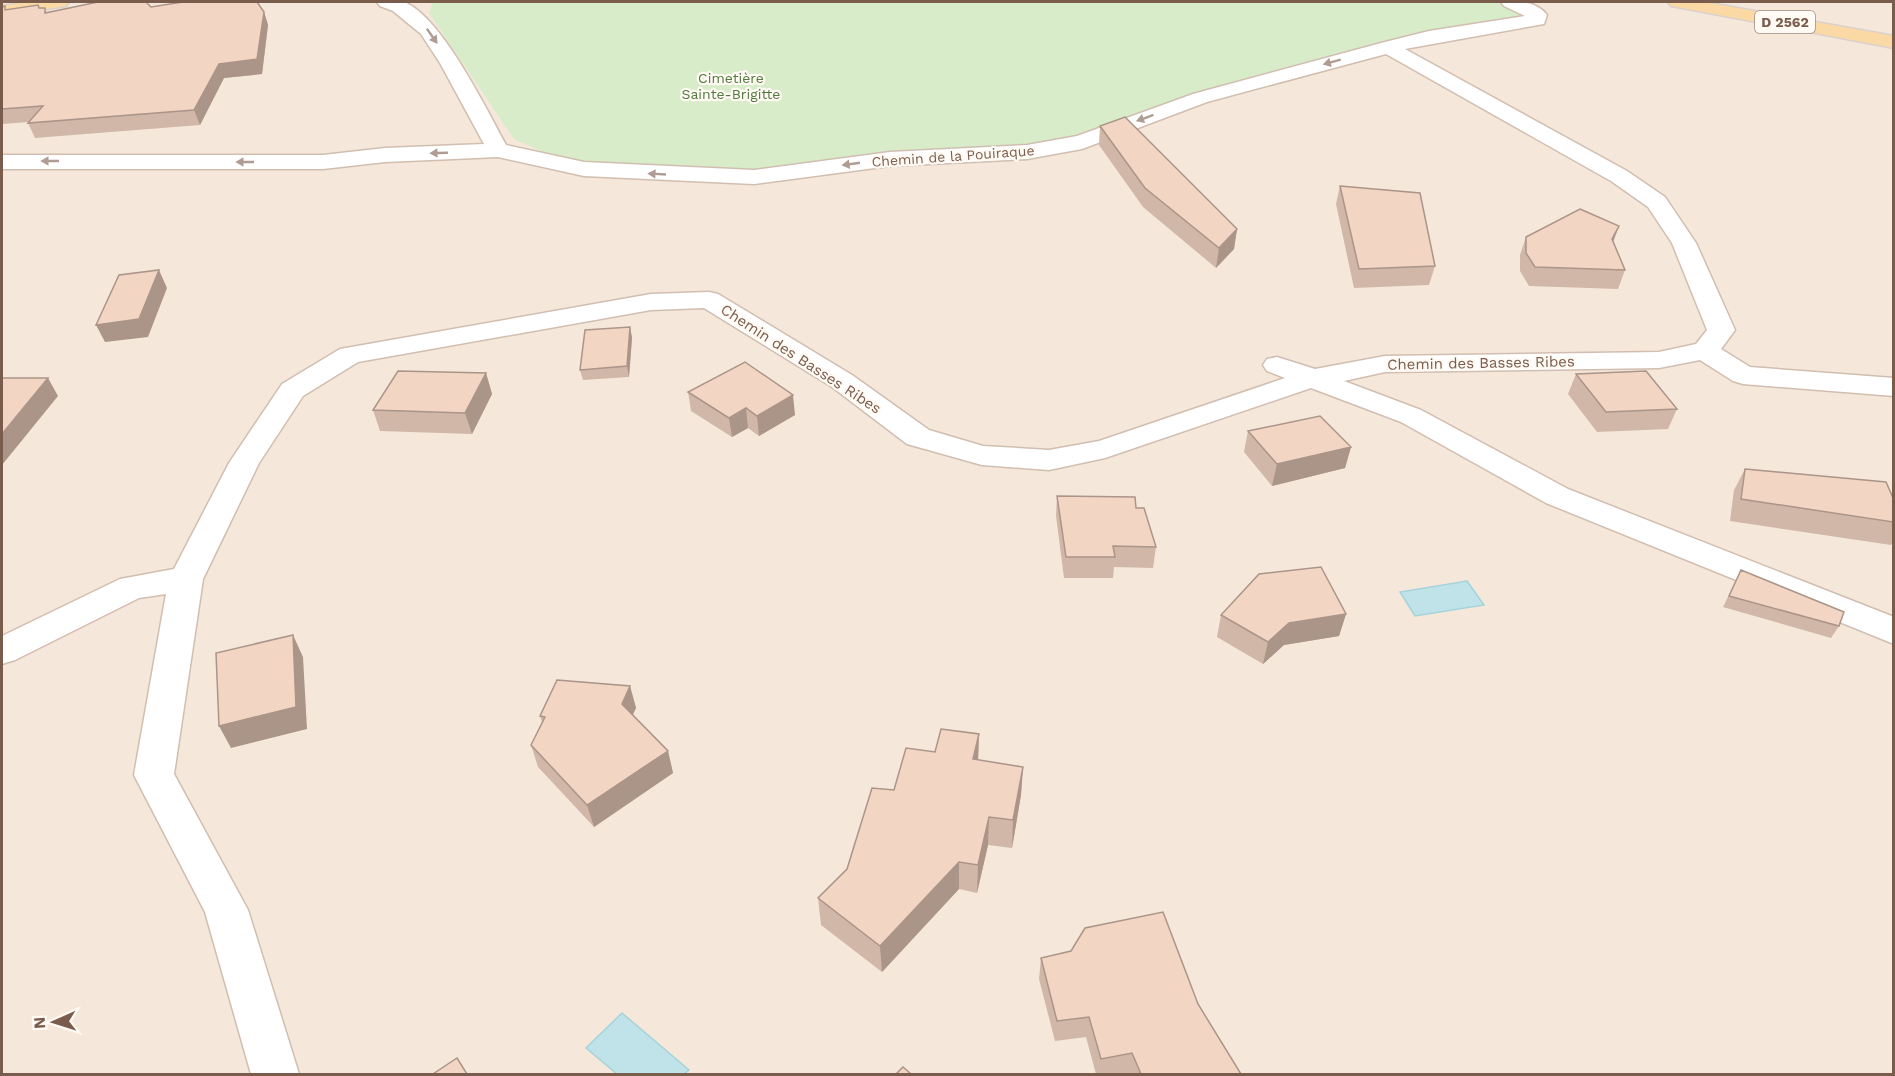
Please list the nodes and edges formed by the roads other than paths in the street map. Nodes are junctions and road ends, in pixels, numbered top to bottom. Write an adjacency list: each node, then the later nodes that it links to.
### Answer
1 (60, 2): 5 (main road)
2 (386, 2): 8 (street, one-way to 8)
3 (1510, 2): 7 (street, Chemin de la Pouiraque)
4 (1677, 2): 6 (main road, D 2562)
5 (2, 10)
6 (1893, 42)
7 (1388, 47): 8 (street, Chemin de la Pouiraque, one-way to 8); 10 (street)
8 (498, 150): 9 (street, Chemin de la Pouiraque, one-way to 9)
9 (2, 162)
10 (1705, 351): 12 (street, Chemin des Basses Ribes); 13 (street)
11 (1277, 365): 12 (street)
12 (1310, 379): 14 (street, Chemin des Basses Ribes); 15 (street)
13 (1893, 387)
14 (186, 579): 16 (street); 17 (street, Chemin des Basses Ribes)
15 (1893, 631)
16 (2, 651)
17 (275, 1074)

